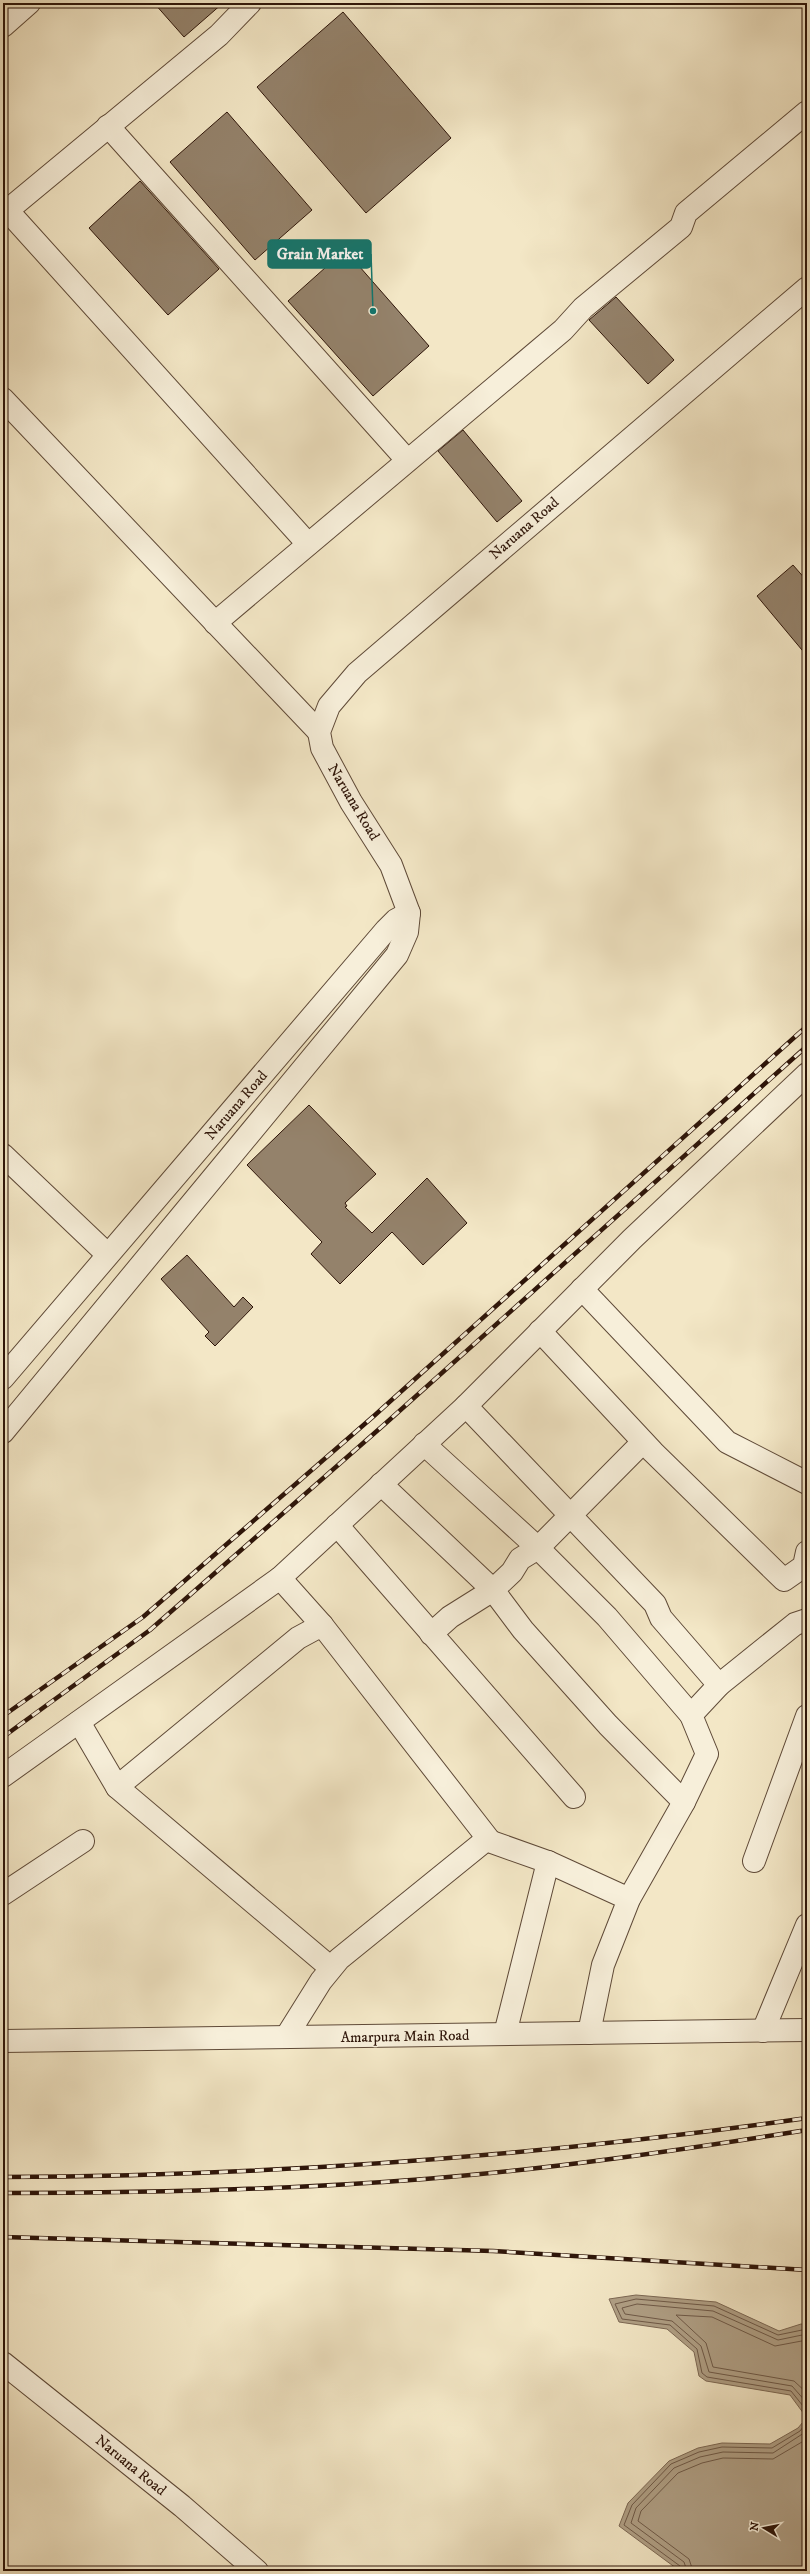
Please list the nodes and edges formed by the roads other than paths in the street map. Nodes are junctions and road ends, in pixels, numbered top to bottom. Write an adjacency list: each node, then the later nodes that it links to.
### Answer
1 (29, 3): 3 (street)
2 (250, 3): 5 (street)
3 (3, 26)
4 (807, 112): 9 (street)
5 (108, 126): 6 (street); 9 (street)
6 (5, 212): 10 (street)
7 (807, 288): 12 (street, Naruana Road)
8 (3, 399): 11 (street)
9 (408, 460): 10 (street)
10 (308, 544): 11 (street)
11 (215, 623): 12 (street)
12 (319, 732): 13 (street, Naruana Road)
13 (409, 913): 16 (street, Naruana Road); 21 (street)
14 (807, 1074): 17 (street)
15 (3, 1155): 16 (street)
16 (107, 1254): 19 (street, Naruana Road)
17 (582, 1289): 18 (street); 24 (street)
18 (540, 1331): 20 (street); 22 (street)
19 (3, 1378)
20 (466, 1406): 23 (street); 26 (street)
21 (3, 1432)
22 (643, 1442): 26 (street); 29 (street)
23 (424, 1444): 25 (street); 28 (street)
24 (807, 1483)
25 (381, 1484): 27 (street); 31 (street)
26 (571, 1516): 28 (street); 35 (street)
27 (338, 1525): 30 (street); 34 (street)
28 (538, 1548): 31 (street); 36 (street)
29 (807, 1552)
30 (280, 1578): 33 (street); 38 (street)
31 (493, 1590): 34 (street); 42 (street)
32 (807, 1620): 35 (street)
33 (322, 1625): 40 (street); 44 (street)
34 (431, 1634): 41 (street)
35 (719, 1684): 36 (street)
36 (691, 1714): 42 (street)
37 (807, 1716): 45 (street)
38 (79, 1722): 39 (street); 40 (street)
39 (3, 1776)
40 (117, 1787): 50 (street)
41 (574, 1797)
42 (684, 1802): 48 (street)
43 (84, 1841): 47 (street)
44 (490, 1841): 46 (street); 50 (street)
45 (754, 1861)
46 (548, 1862): 48 (street); 54 (street)
47 (3, 1894)
48 (629, 1899): 53 (street)
49 (807, 1926): 52 (street)
50 (331, 1968): 55 (street)
51 (807, 2030): 52 (street, Amarpura Main Road)
52 (763, 2031): 53 (street, Amarpura Main Road)
53 (589, 2033): 54 (street, Amarpura Main Road)
54 (505, 2034): 55 (street, Amarpura Main Road)
55 (286, 2037): 56 (street, Amarpura Main Road)
56 (3, 2041)
57 (3, 2363): 58 (street, Naruana Road)
58 (257, 2571)

